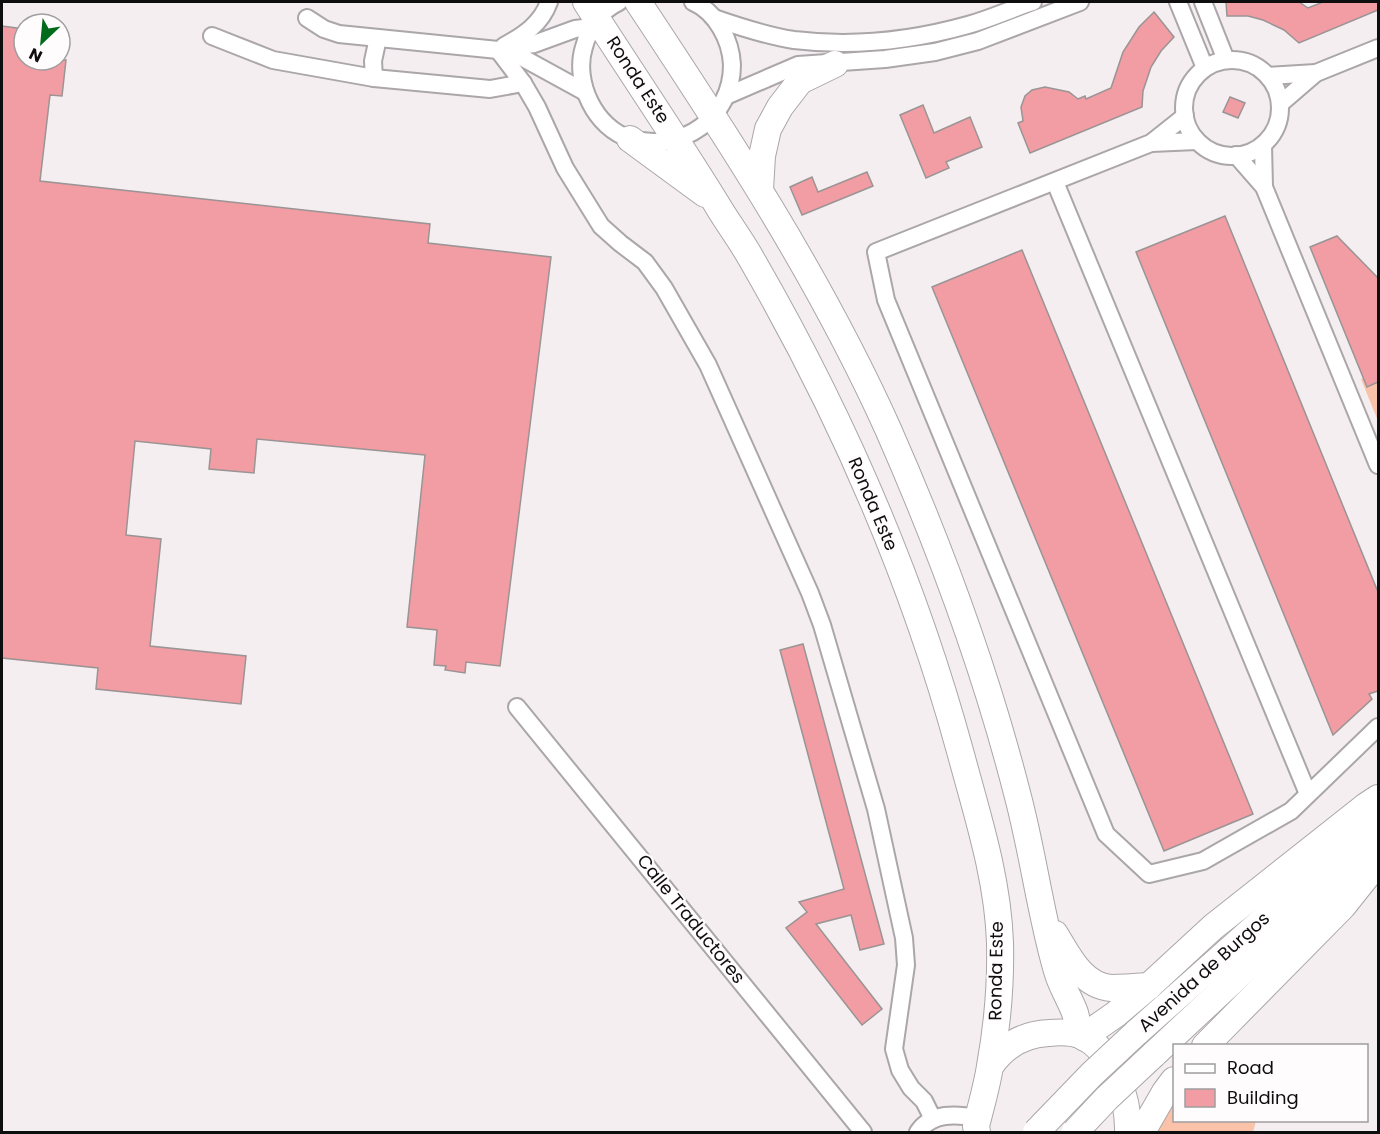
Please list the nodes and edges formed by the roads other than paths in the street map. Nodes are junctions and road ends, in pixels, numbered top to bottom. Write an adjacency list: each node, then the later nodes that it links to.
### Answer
1 (549, 2): 15 (street)
2 (620, 2): 9 (street)
3 (638, 2): 25 (highway)
4 (693, 2): 11 (street)
5 (1033, 2): 11 (street)
6 (1080, 2): 17 (street)
7 (1178, 2): 18 (street)
8 (1203, 2): 16 (street)
9 (592, 16): 15 (street); 23 (street); 28 (highway, Ronda Este)
10 (307, 18): 13 (street)
11 (714, 18): 25 (street)
12 (212, 36): 21 (street)
13 (378, 38): 15 (street); 21 (street)
14 (1378, 48): 19 (street)
15 (498, 50): 22 (street); 23 (street)
16 (1226, 60): 18 (street); 20 (street)
17 (835, 64): 25 (street); 35 (highway)
18 (1205, 68): 26 (street)
19 (1316, 73): 20 (street); 24 (street)
20 (1268, 76): 24 (street)
21 (374, 78): 22 (street)
22 (523, 83): 52 (street)
23 (585, 92): 27 (street)
24 (1280, 104): 31 (street)
25 (720, 107): 28 (street); 35 (highway)
26 (1185, 116): 29 (street); 30 (street)
27 (630, 139): 28 (street); 36 (highway)
28 (677, 140): 36 (highway, Ronda Este)
29 (1197, 141): 30 (street); 32 (street)
30 (1151, 143): 33 (street)
31 (1263, 145): 32 (street); 34 (street)
32 (1236, 155): 34 (street)
33 (1055, 182): 40 (street); 40 (street)
34 (1264, 187): 37 (street)
35 (760, 189): 46 (highway)
36 (715, 202): 50 (highway, Ronda Este)
37 (1378, 465)
38 (517, 707): 54 (street, Calle Traductores)
39 (1378, 727): 40 (street)
40 (1308, 794)
41 (1375, 804): 47 (highway); 56 (highway, Avenida de Burgos, bridge)
42 (1378, 845): 57 (highway, Avenida de Burgos, bridge)
43 (1378, 862): 45 (highway)
44 (1378, 873): 45 (street)
45 (1343, 906): 49 (highway)
46 (1043, 915): 47 (highway); 48 (highway)
47 (1149, 986): 48 (highway)
48 (1083, 1037): 50 (highway, Ronda Este); 58 (highway)
49 (1208, 1044)
50 (990, 1065): 53 (highway, Ronda Este)
51 (1173, 1081): 59 (highway)
52 (933, 1119): 53 (street); 55 (street)
53 (976, 1127)
54 (863, 1132)
55 (918, 1132)
56 (1036, 1132)
57 (1075, 1132)
58 (1128, 1132)
59 (1143, 1132)

